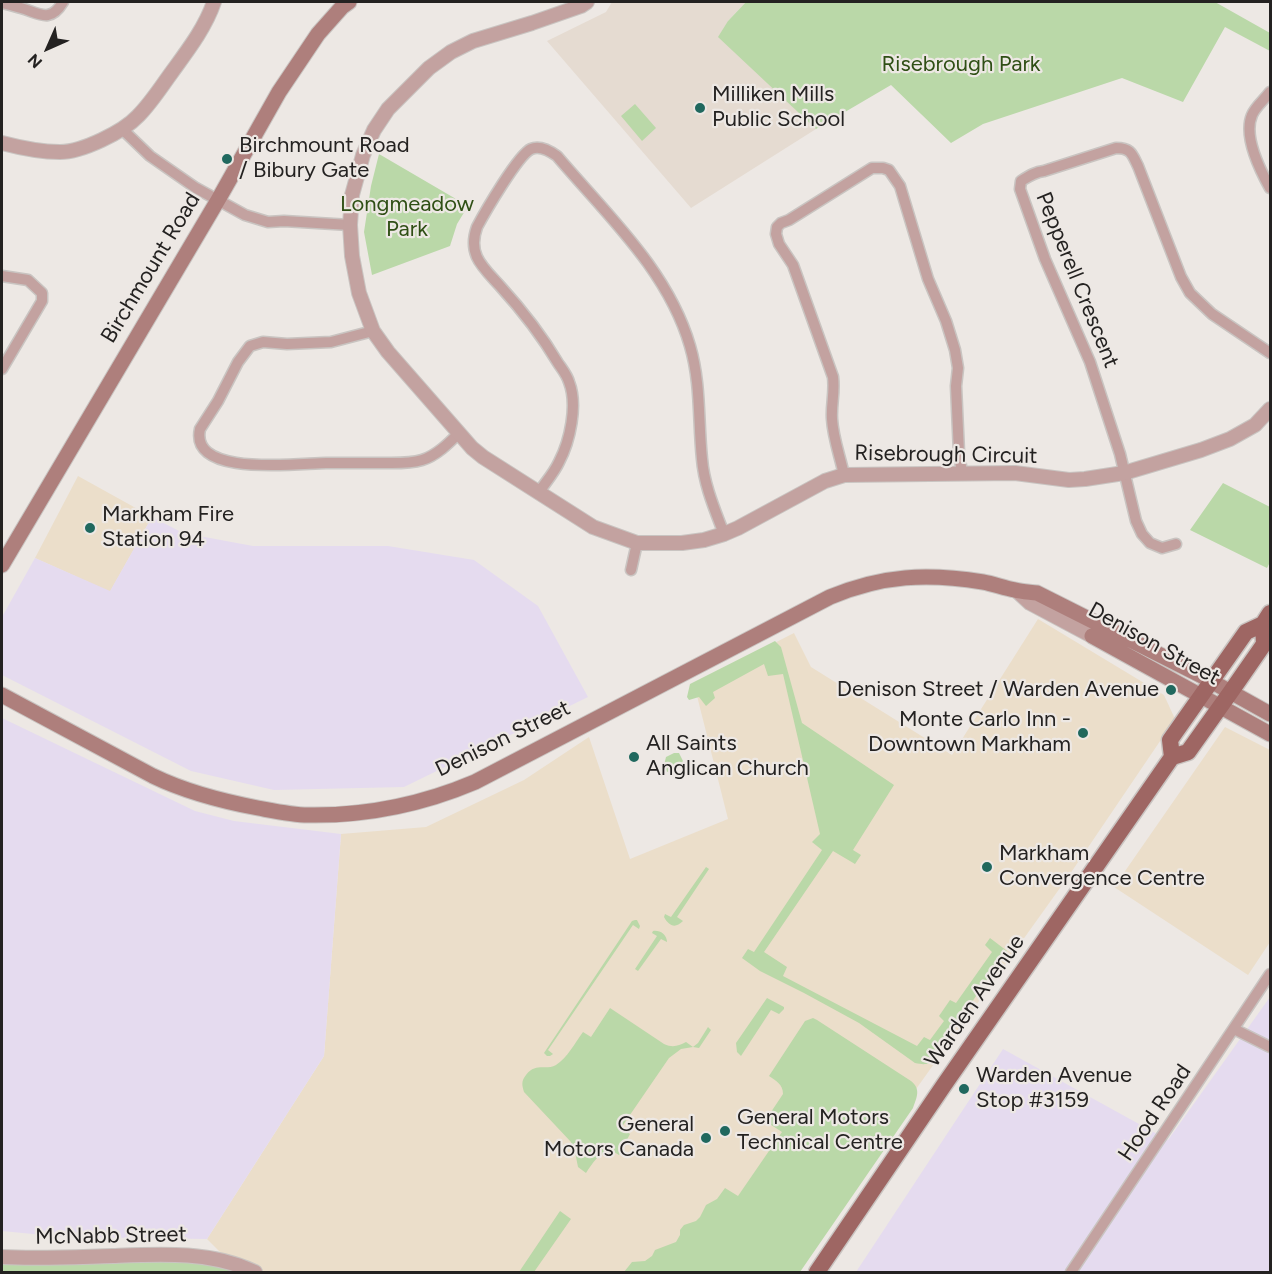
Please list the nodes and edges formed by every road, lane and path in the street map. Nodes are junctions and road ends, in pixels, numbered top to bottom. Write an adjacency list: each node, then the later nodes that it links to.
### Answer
1 (63, 2): 5 (street)
2 (214, 2): 7 (street)
3 (349, 2): 10 (main road, Birchmount Road)
4 (587, 2): 11 (street, Risebrough Circuit)
5 (2, 3)
6 (1270, 92): 9 (street)
7 (122, 129): 8 (street); 10 (street)
8 (2, 143)
9 (1270, 188)
10 (218, 200): 11 (street); 25 (main road, Birchmount Road)
11 (350, 225): 13 (street, Risebrough Circuit)
12 (2, 276): 15 (street)
13 (373, 331): 17 (street, Risebrough Circuit); 17 (street)
14 (1270, 353): 19 (street, Pepperell Crescent)
15 (2, 369)
16 (1270, 409): 19 (street, Risebrough Circuit)
17 (459, 433): 21 (street, Risebrough Circuit)
18 (962, 473): 19 (street, Risebrough Circuit); 20 (street, Risebrough Circuit); 20 (street)
19 (1124, 473): 24 (street)
20 (844, 475): 22 (street, Risebrough Circuit)
21 (538, 492): 22 (street); 23 (street, Risebrough Circuit)
22 (724, 534): 23 (street, Risebrough Circuit)
23 (637, 543): 26 (street)
24 (1176, 544)
25 (2, 564)
26 (632, 570)
27 (1017, 591): 29 (street, Denison Street); 30 (main road, Denison Street); 31 (main road, Denison Street)
28 (1267, 618): 30 (main road, Warden Avenue); 33 (main road, Warden Avenue)
29 (1092, 636): 32 (main road, Denison Street)
30 (1211, 681): 32 (main road, Warden Avenue); 33 (main road, Denison Street)
31 (2, 696)
32 (1202, 696): 33 (main road, Denison Street); 36 (main road, Warden Avenue)
33 (1225, 700): 34 (main road, Denison Street); 35 (main road, Denison Street); 36 (main road, Warden Avenue)
34 (1270, 714)
35 (1270, 734)
36 (1172, 757): 43 (main road, Warden Avenue)
37 (1270, 974): 38 (street, Hood Road)
38 (1234, 1029): 39 (street); 41 (street, Hood Road)
39 (1270, 1047)
40 (2, 1257): 42 (street, McNabb Street)
41 (1075, 1271)
42 (255, 1272)
43 (817, 1272)

